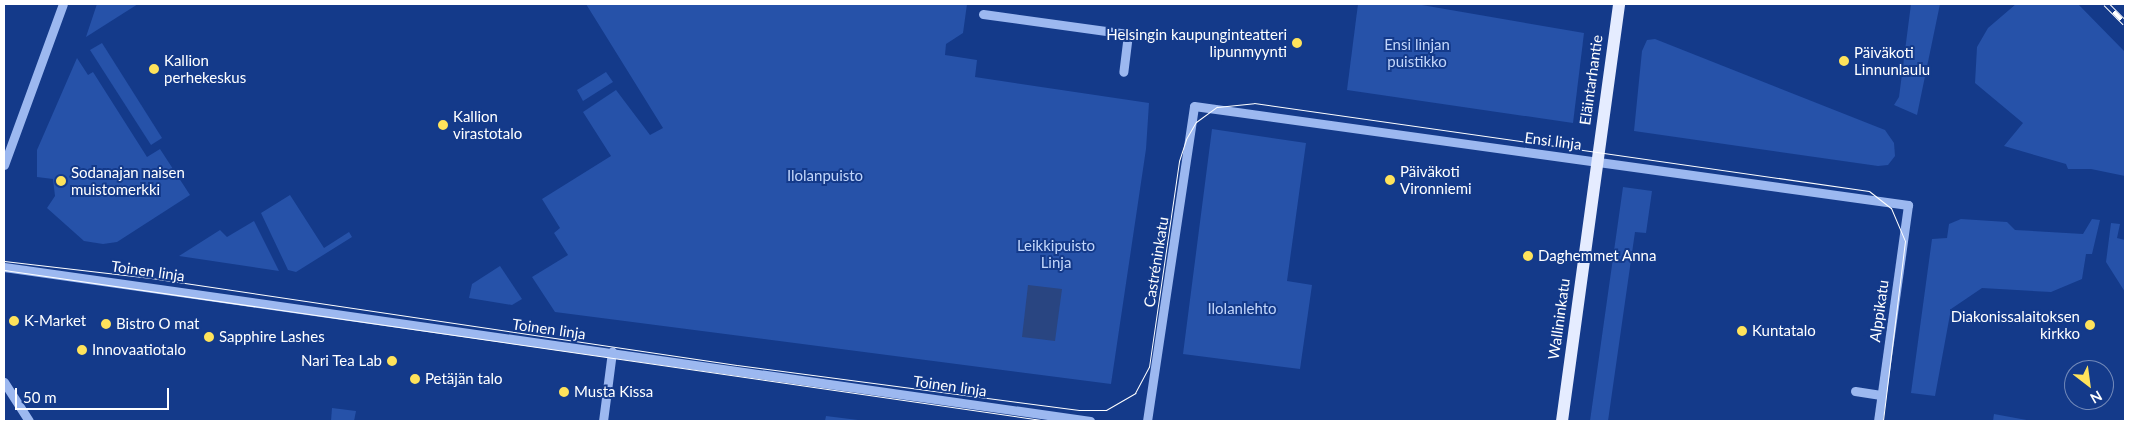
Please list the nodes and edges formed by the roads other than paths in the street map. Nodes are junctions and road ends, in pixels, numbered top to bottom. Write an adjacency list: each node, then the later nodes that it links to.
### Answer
1 (62, 4): 7 (street)
2 (1619, 4): 6 (main road, Eläintarhantie)
3 (983, 14): 4 (street)
4 (1123, 72)
5 (1194, 106): 6 (street, Ensi linja); 17 (street, Castréninkatu)
6 (1597, 161): 8 (street, Ensi linja); 18 (main road, Wallininkatu)
7 (4, 165)
8 (1908, 205): 13 (street, Alppikatu)
9 (4, 267): 10 (street, Toinen linja)
10 (612, 352): 15 (street); 16 (street, Toinen linja)
11 (4, 382): 14 (street)
12 (1855, 391): 13 (street)
13 (1882, 395): 19 (street, Alppikatu)
14 (29, 421)
15 (603, 421)
16 (1090, 421)
17 (1147, 421)
18 (1562, 421)
19 (1878, 421)

